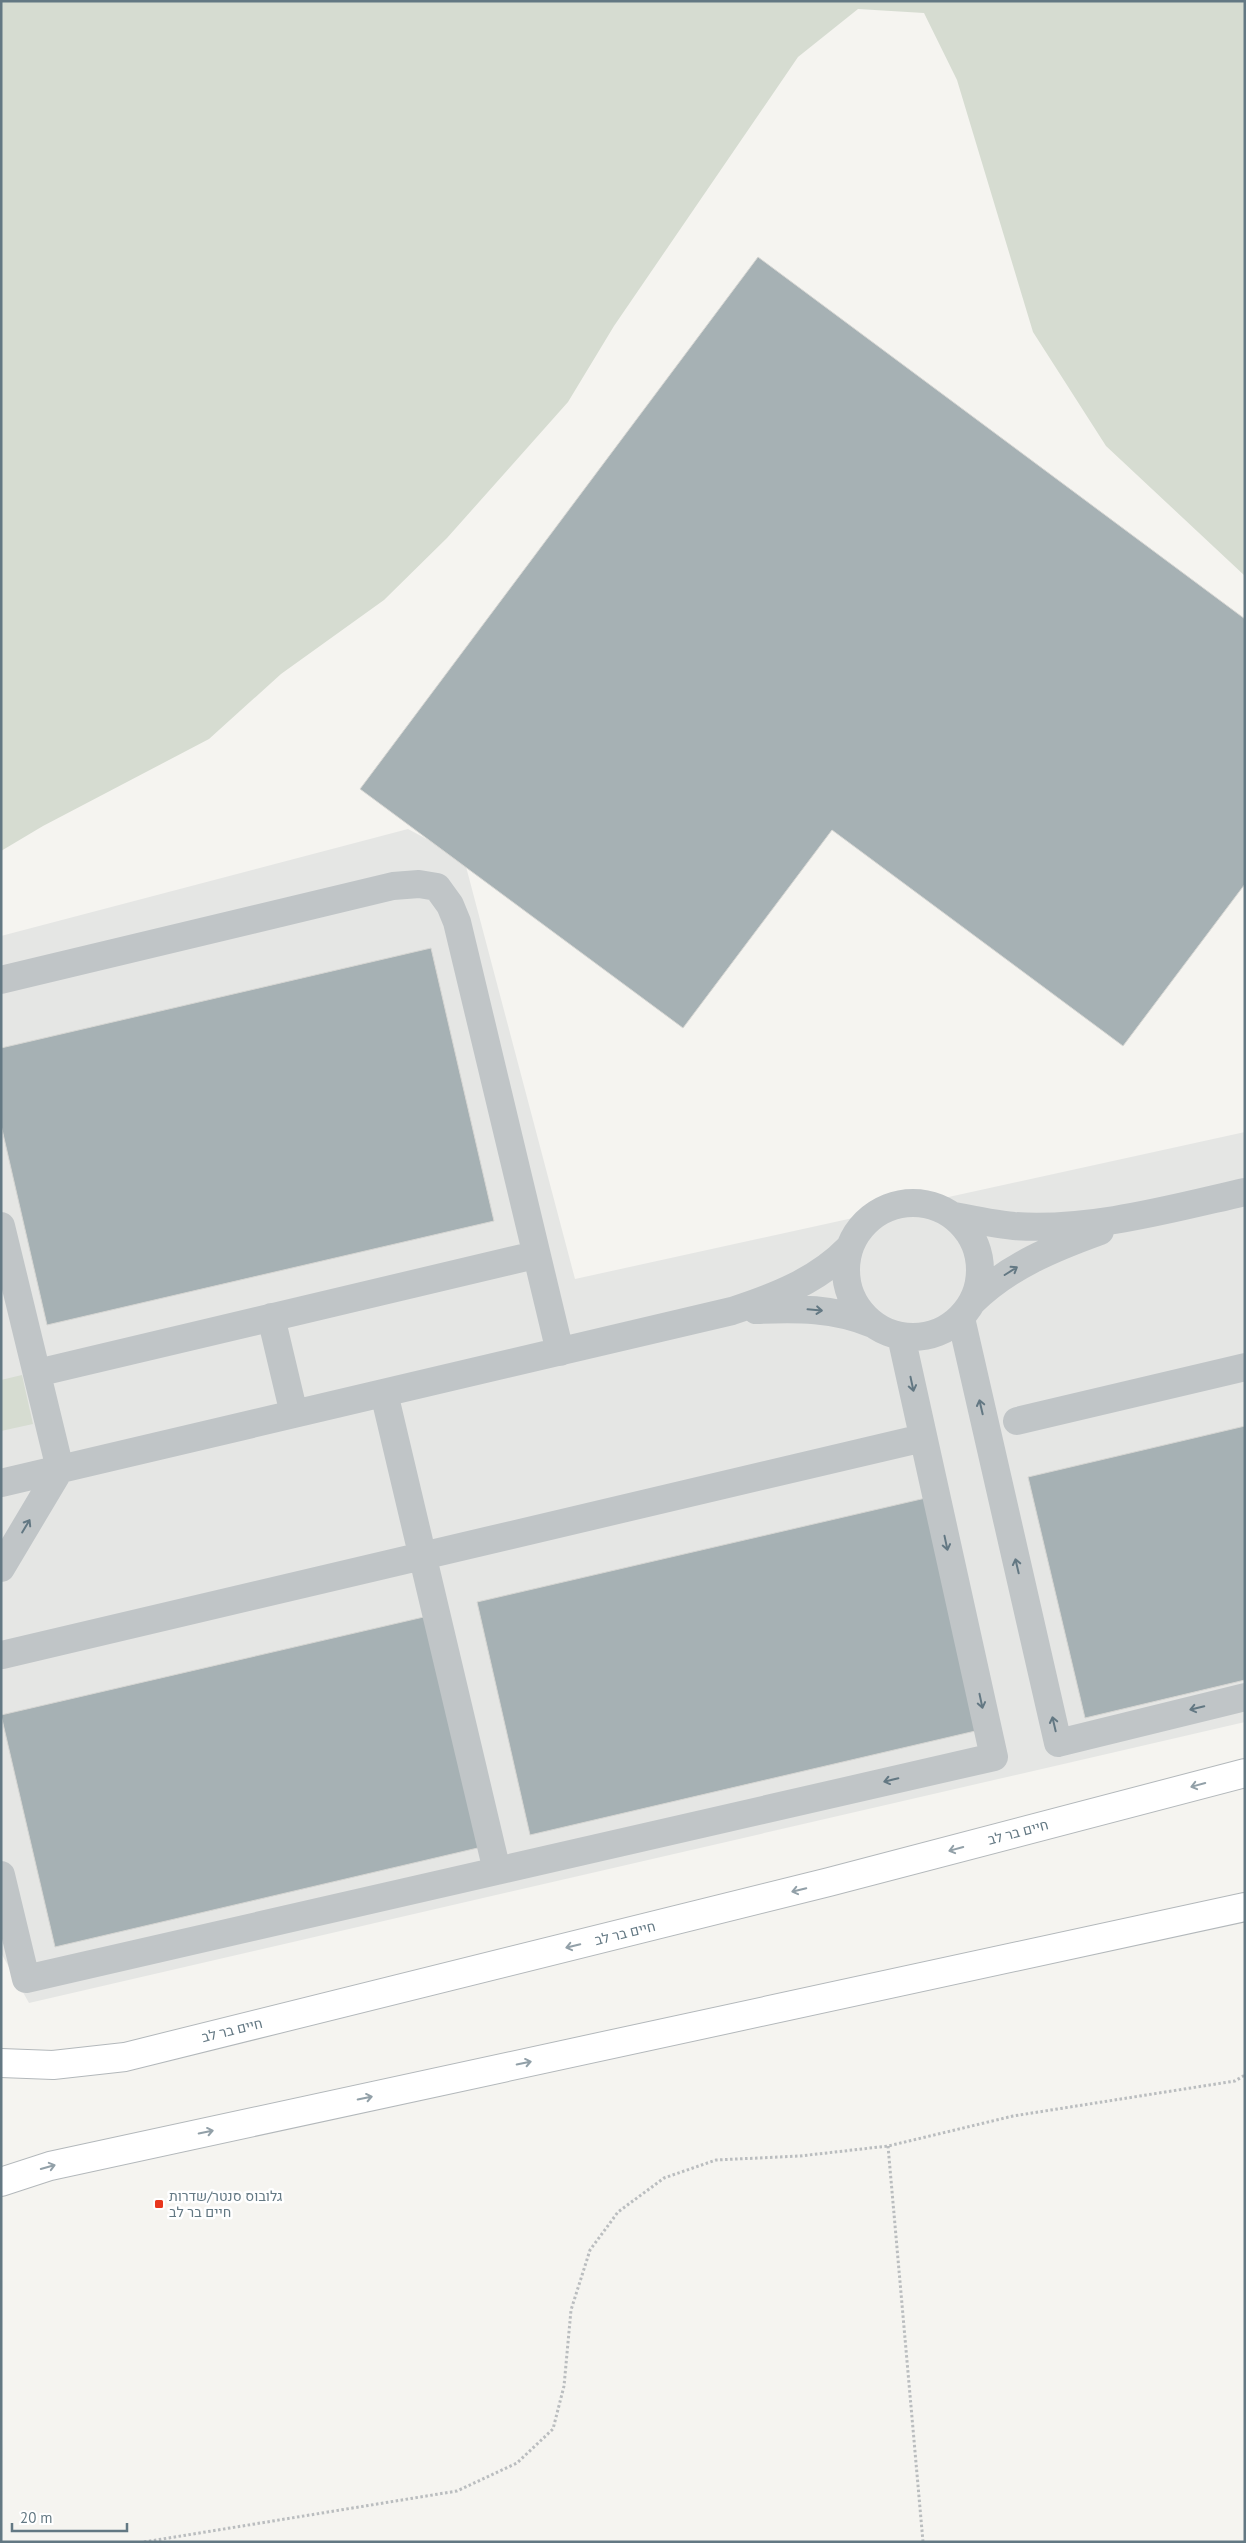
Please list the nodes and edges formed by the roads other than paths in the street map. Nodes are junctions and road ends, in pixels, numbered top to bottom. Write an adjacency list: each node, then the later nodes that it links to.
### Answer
1 (1, 980): 7 (street)
2 (1245, 1192): 3 (street)
3 (1158, 1212): 4 (street); 8 (street, one-way to 3)
4 (954, 1216): 6 (street); 8 (street)
5 (1, 1226): 15 (street)
6 (849, 1248): 9 (street); 11 (street)
7 (535, 1255): 10 (street); 13 (street)
8 (967, 1310): 12 (street); 25 (street, one-way to 8)
9 (732, 1311): 11 (street, one-way to 11); 13 (street)
10 (271, 1317): 15 (street); 17 (street)
11 (873, 1324): 12 (street)
12 (901, 1336): 19 (street, one-way to 19)
13 (560, 1352): 16 (street)
14 (1245, 1367): 18 (street)
15 (37, 1373): 20 (street)
16 (384, 1393): 17 (street); 22 (street)
17 (294, 1414): 20 (street)
18 (1017, 1421)
19 (923, 1438): 22 (street); 27 (street, one-way to 27)
20 (60, 1469): 21 (street); 23 (street, one-way to 20)
21 (1, 1483)
22 (423, 1556): 24 (street); 27 (street)
23 (1, 1568)
24 (2, 1654)
25 (1245, 1696)
26 (1245, 1773): 30 (main road, חיים בר לב, one-way to 30)
27 (497, 1871): 28 (street)
28 (1, 1875)
29 (1245, 1907): 31 (main road, one-way to 29)
30 (1, 2063)
31 (1, 2182)

